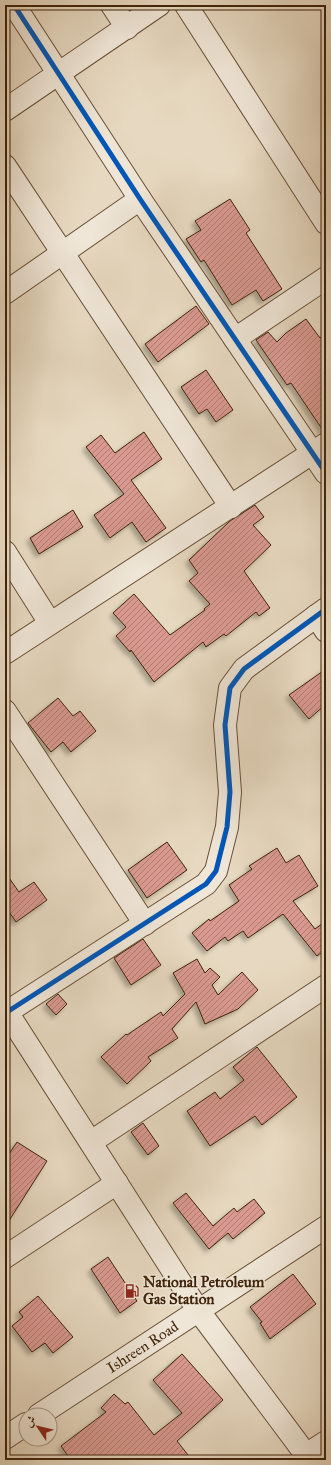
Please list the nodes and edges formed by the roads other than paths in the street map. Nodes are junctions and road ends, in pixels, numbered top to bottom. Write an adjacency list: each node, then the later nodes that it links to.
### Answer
1 (14, 5): 6 (street)
2 (112, 5): 5 (street)
3 (159, 5): 5 (street)
4 (186, 5): 10 (street)
5 (127, 28): 6 (street)
6 (57, 74): 7 (street); 9 (street)
7 (5, 110)
8 (5, 166): 11 (street)
9 (140, 199): 11 (street); 14 (street)
10 (326, 223)
11 (63, 252): 13 (street); 17 (street)
12 (326, 278): 14 (street)
13 (5, 293)
14 (235, 339): 15 (street)
15 (319, 449): 16 (street); 17 (street)
16 (326, 473)
17 (231, 507): 20 (street)
18 (5, 552): 20 (street)
19 (323, 619): 23 (street)
20 (50, 623): 21 (street)
21 (5, 653)
22 (5, 711): 23 (street)
23 (145, 924): 25 (street)
24 (326, 986): 26 (street)
25 (6, 1010): 26 (street)
26 (91, 1142): 27 (street)
27 (117, 1183): 29 (street); 30 (street)
28 (326, 1226): 30 (street, Ishreen Road)
29 (5, 1257)
30 (198, 1310): 31 (street, Ishreen Road); 35 (street)
31 (51, 1407)
32 (18, 1429): 33 (street)
33 (5, 1438)
34 (326, 1442): 35 (street)
35 (308, 1457)

